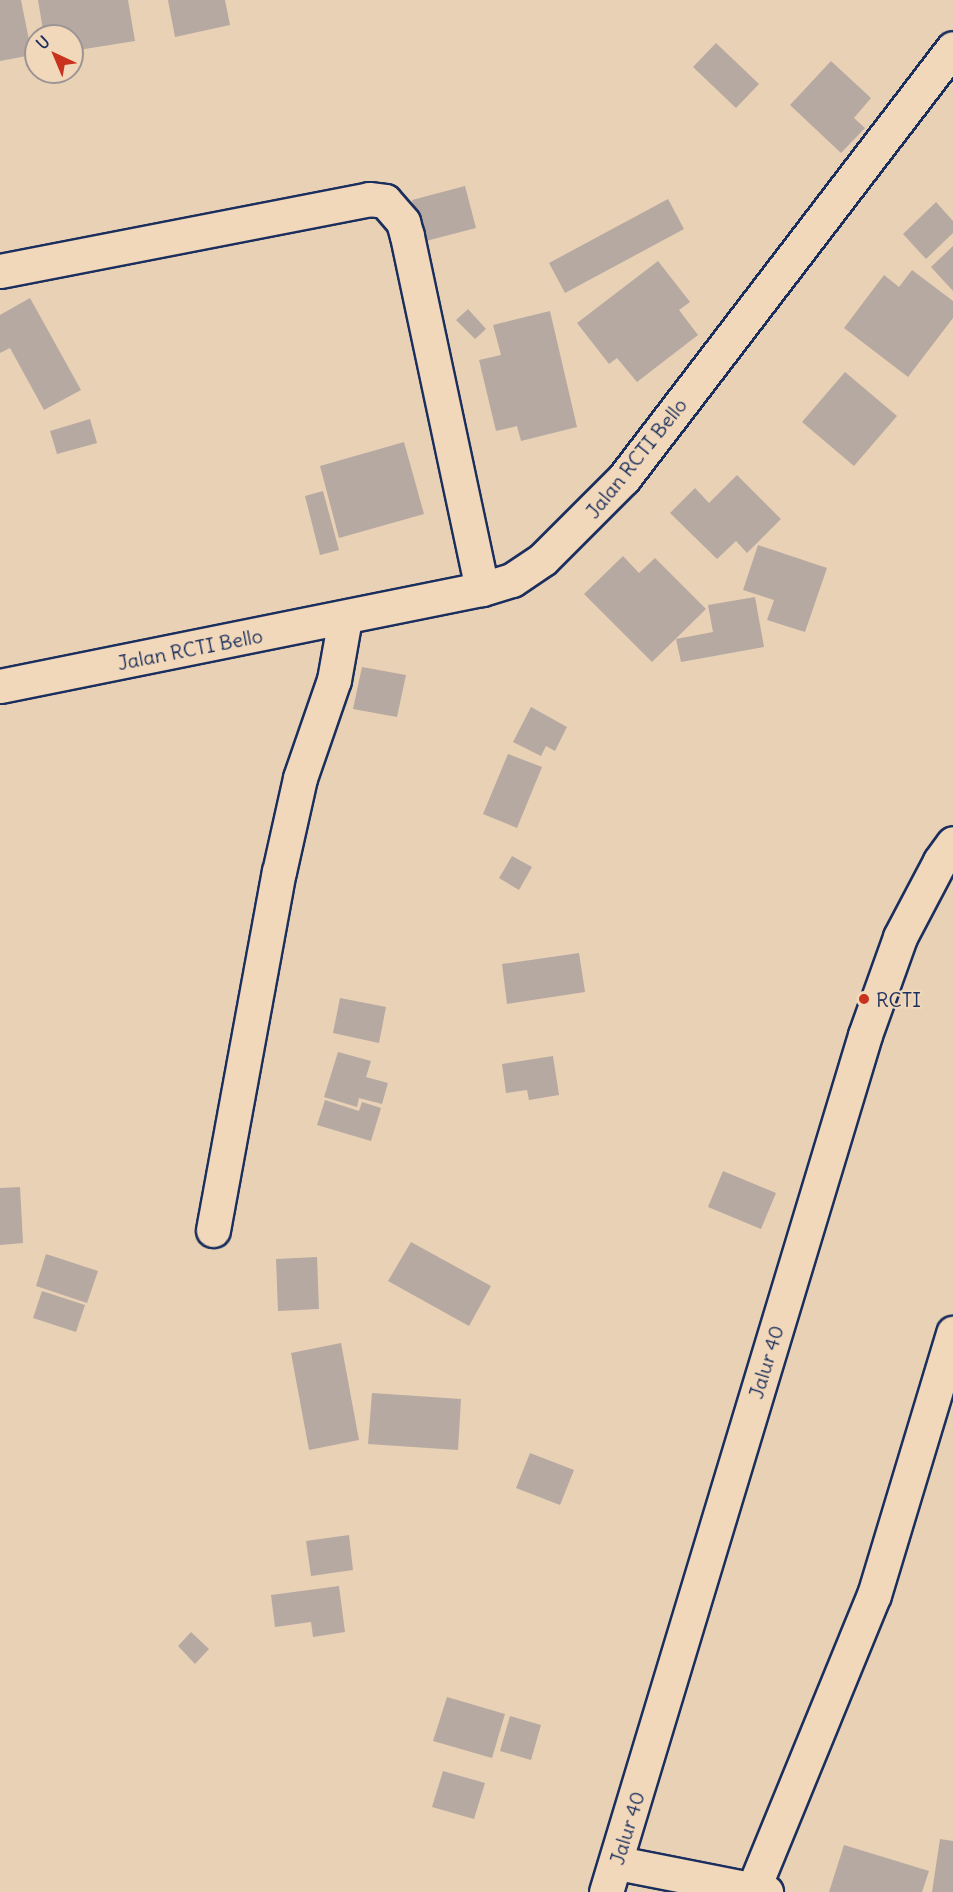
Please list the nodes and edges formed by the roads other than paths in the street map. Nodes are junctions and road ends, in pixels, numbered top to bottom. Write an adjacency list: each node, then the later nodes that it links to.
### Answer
1 (953, 48): 3 (main road, Jalan RCTI Bello)
2 (0, 272): 3 (main road)
3 (482, 589): 4 (main road, Jalan RCTI Bello)
4 (345, 618): 5 (main road, Jalan RCTI Bello); 7 (main road)
5 (0, 686)
6 (953, 843): 9 (main road, Jalur 40)
7 (213, 1230)
8 (953, 1333): 10 (main road)
9 (612, 1877): 10 (main road)
10 (757, 1890)

